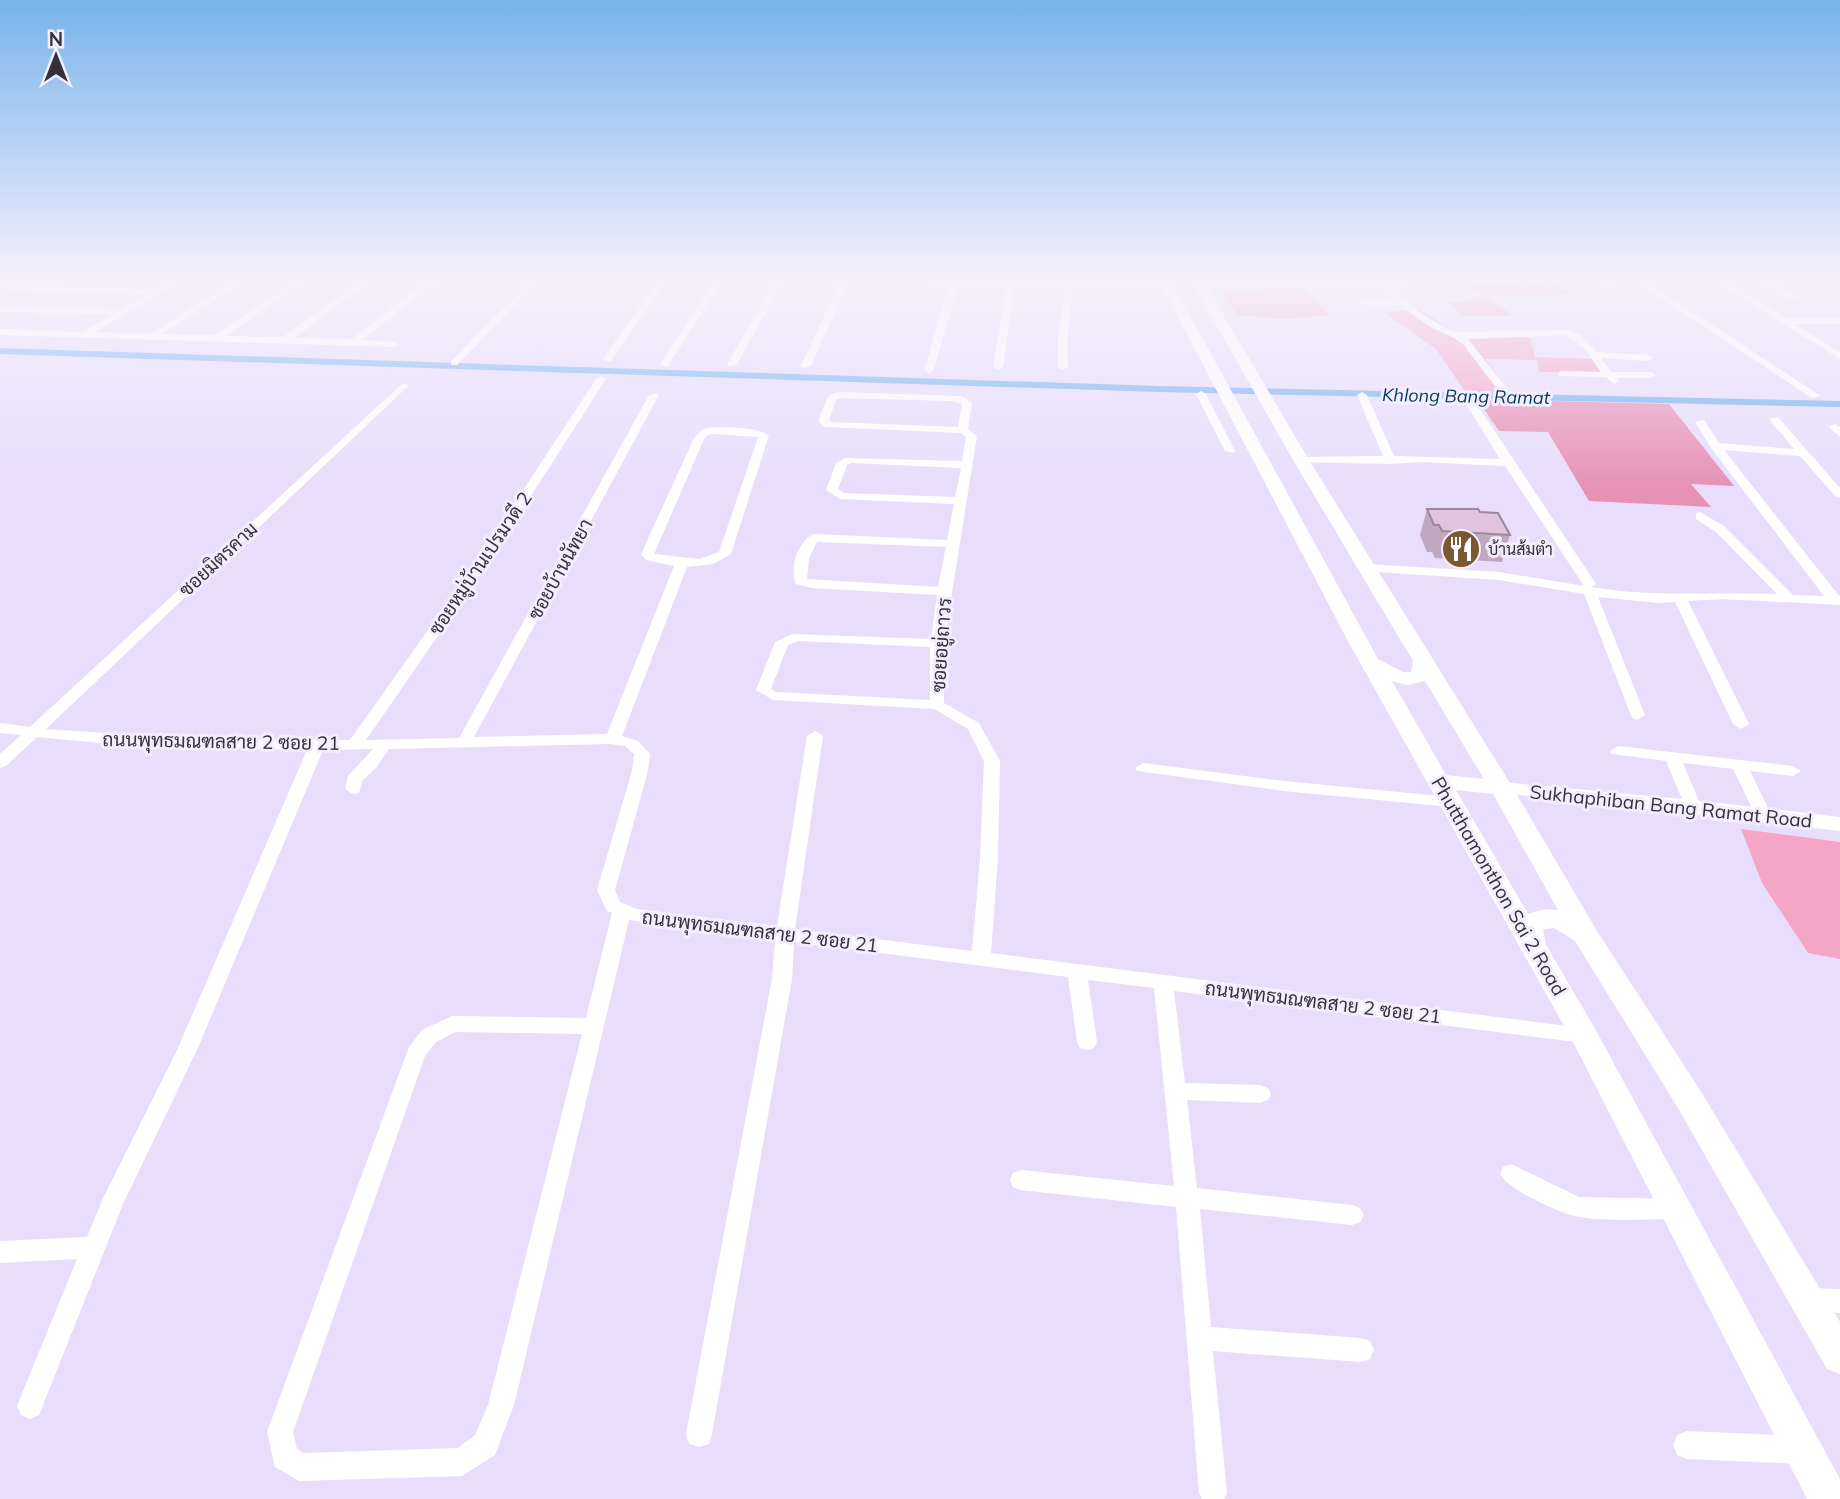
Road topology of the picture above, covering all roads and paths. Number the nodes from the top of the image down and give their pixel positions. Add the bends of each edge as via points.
1 (470, 347) edge
2 (616, 347) edge
3 (676, 347) edge
4 (742, 347) edge
5 (815, 347) edge
6 (936, 347) edge
7 (1001, 347) edge
8 (1062, 347) edge
9 (1201, 347) edge
10 (1229, 347) edge
11 (1470, 347) edge
12 (1586, 347) edge
13 (1741, 347) edge
14 (1828, 348) joint
15 (1840, 348) edge
16 (1594, 355) junction
17 (1840, 356) edge
18 (1649, 358) dead end
19 (608, 359) dead end
20 (454, 363) dead end
21 (732, 364) dead end
22 (665, 365) dead end
23 (806, 366) dead end
24 (998, 367) dead end
25 (1063, 367) dead end
26 (929, 370) dead end
27 (1562, 374) dead end
28 (1651, 375) dead end
29 (1611, 378) junction
30 (601, 379) dead end
31 (403, 386) dead end
32 (1506, 392) dead end
33 (1201, 394) dead end
34 (654, 395) dead end
35 (1362, 395) dead end
36 (1816, 396) dead end
37 (1470, 402) dead end
38 (1774, 419) dead end
39 (1700, 422) dead end
40 (963, 430) junction
41 (1257, 436) junction
42 (1715, 446) junction
43 (1801, 453) junction
44 (1391, 461) junction
45 (1508, 463) junction
46 (967, 465) junction
47 (1840, 495) edge
48 (960, 501) junction
49 (1700, 516) dead end
50 (953, 544) junction
51 (682, 562) junction
52 (1367, 568) junction
53 (1589, 588) junction
54 (944, 591) junction
55 (1680, 598) junction
56 (1789, 598) junction
57 (1837, 600) edge
58 (937, 643) junction
59 (1424, 660) junction
60 (1372, 662) junction
61 (937, 705) junction
62 (1637, 715) dead end
63 (1741, 724) dead end
64 (0, 729) edge
65 (33, 733) junction
66 (816, 736) dead end
67 (613, 740) junction
68 (464, 742) junction
69 (355, 744) junction
70 (385, 744) junction
71 (317, 745) junction
72 (1618, 751) dead end
73 (1673, 758) junction
74 (0, 763) edge
75 (1740, 766) junction
76 (1143, 768) dead end
77 (1793, 771) dead end
78 (1502, 788) junction
79 (354, 789) dead end
80 (1445, 791) junction
81 (1693, 806) junction
82 (1763, 814) junction
83 (1840, 824) edge
84 (622, 910) junction
85 (785, 935) junction
86 (1587, 938) junction
87 (1533, 944) junction
88 (981, 958) junction
89 (1077, 970) junction
90 (1163, 982) junction
91 (594, 1026) junction
92 (1584, 1035) junction
93 (1087, 1042) dead end
94 (1175, 1091) junction
95 (1260, 1094) dead end
96 (1511, 1174) dead end
97 (1021, 1180) dead end
98 (1187, 1198) junction
99 (1678, 1209) junction
100 (1352, 1215) dead end
101 (94, 1247) junction
102 (0, 1252) edge
103 (1806, 1300) junction
104 (1840, 1301) edge
105 (1199, 1338) junction
106 (1361, 1350) dead end
107 (1840, 1356) edge
108 (30, 1406) dead end
109 (699, 1434) dead end
110 (1687, 1445) dead end
111 (1803, 1451) junction
112 (1213, 1493) dead end
113 (1829, 1499) edge

1 - 20 street
2 - 19 street
3 - 22 street
4 - 21 street
5 - 23 street
6 - 26 street
7 - 24 street
8 - 25 street
9 - 41 main road, Phutthamonthon Sai 2 Road
10 - 41 main road, Phutthamonthon Sai 2 Road via 1268,403
11 - 32 street
12 - 16 street
13 - 36 street
14 - 15 street
14 - 17 street
16 - 18 street
16 - 29 street
27 - 29 street
28 - 29 street
30 - 69 street, ซอยหมู่บ้านเปรมวดี 2 via 478,569
31 - 65 street, ซอยมิตรคาม
33 - 41 street
34 - 68 street, ซอยบ้านนัทยา
35 - 44 street
37 - 45 street
38 - 43 street
39 - 42 street
40 - 40 street, ซอยอยู่ถาวร via 967,403 962,399 838,395 832,398 823,422
40 - 46 street, ซอยอยู่ถาวร via 972,436
41 - 44 street
41 - 52 main road, Phutthamonthon Sai 2 Road
41 - 60 main road, Phutthamonthon Sai 2 Road
42 - 43 street
42 - 57 street
43 - 47 street
44 - 45 street
45 - 53 street
46 - 48 street, ซอยอยู่ถาวร
46 - 48 street via 849,460 842,463 832,490 840,496
48 - 50 street, ซอยอยู่ถาวร
49 - 56 street via 1720,529
50 - 54 street, ซอยอยู่ถาวร
50 - 54 street via 814,538 799,574 801,581 812,584
51 - 51 street via 714,561 725,554 763,433 713,430 699,438 647,554
51 - 67 street
52 - 53 street via 1499,576
52 - 59 main road, Phutthamonthon Sai 2 Road
53 - 55 street
53 - 62 street
54 - 58 street, ซอยอยู่ถาวร
55 - 56 street
55 - 63 street
56 - 57 street
58 - 61 street, ซอยอยู่ถาวร
58 - 61 street via 788,639 781,645 763,690 773,696
59 - 60 main road via 1420,676 1409,680
59 - 78 main road, Phutthamonthon Sai 2 Road
60 - 80 main road, Phutthamonthon Sai 2 Road
61 - 88 street, ซอยอยู่ถาวร via 974,726 992,761
64 - 65 street, ถนนพุทธมณฑลสาย 2 ซอย 21
65 - 71 street, ถนนพุทธมณฑลสาย 2 ซอย 21 via 199,744
65 - 74 street, ซอยมิตรคาม
66 - 85 street
67 - 68 street, ถนนพุทธมณฑลสาย 2 ซอย 21
67 - 84 street, ถนนพุทธมณฑลสาย 2 ซอย 21 via 633,744 642,754 606,890 613,906
68 - 70 street, ถนนพุทธมณฑลสาย 2 ซอย 21
69 - 70 street, ถนนพุทธมณฑลสาย 2 ซอย 21
69 - 71 street, ถนนพุทธมณฑลสาย 2 ซอย 21
70 - 79 street via 354,780
71 - 101 street via 187,1050
72 - 73 street
73 - 75 street
73 - 81 street
75 - 77 street
75 - 82 street
76 - 80 street via 1284,786
78 - 80 main road
78 - 81 street, Sukhaphiban Bang Ramat Road
78 - 86 main road, Phutthamonthon Sai 2 Road
80 - 87 main road, Phutthamonthon Sai 2 Road
81 - 82 street, Sukhaphiban Bang Ramat Road
82 - 83 street, Sukhaphiban Bang Ramat Road
84 - 85 street, ถนนพุทธมณฑลสาย 2 ซอย 21 via 671,922
84 - 91 street
85 - 88 street, ถนนพุทธมณฑลสาย 2 ซอย 21
85 - 109 street via 782,979
86 - 87 main road via 1559,919 1538,919 1529,929
86 - 103 main road, Phutthamonthon Sai 2 Road via 1689,1099
87 - 92 main road, Phutthamonthon Sai 2 Road
88 - 89 street, ถนนพุทธมณฑลสาย 2 ซอย 21
89 - 90 street, ถนนพุทธมณฑลสาย 2 ซอย 21
89 - 93 street
90 - 92 street, ถนนพุทธมณฑลสาย 2 ซอย 21
90 - 94 street
91 - 91 street via 501,1405 485,1445 462,1462 299,1467 285,1457 281,1432 416,1053 429,1036 452,1024
92 - 99 main road, Phutthamonthon Sai 2 Road
94 - 95 street
94 - 98 street
96 - 99 street via 1578,1207
97 - 98 street
98 - 100 street
98 - 105 street
99 - 111 main road, Phutthamonthon Sai 2 Road
101 - 102 street
101 - 108 street
103 - 104 street
103 - 107 main road, Phutthamonthon Sai 2 Road
105 - 106 street
105 - 112 street
110 - 111 street
111 - 113 main road, Phutthamonthon Sai 2 Road

